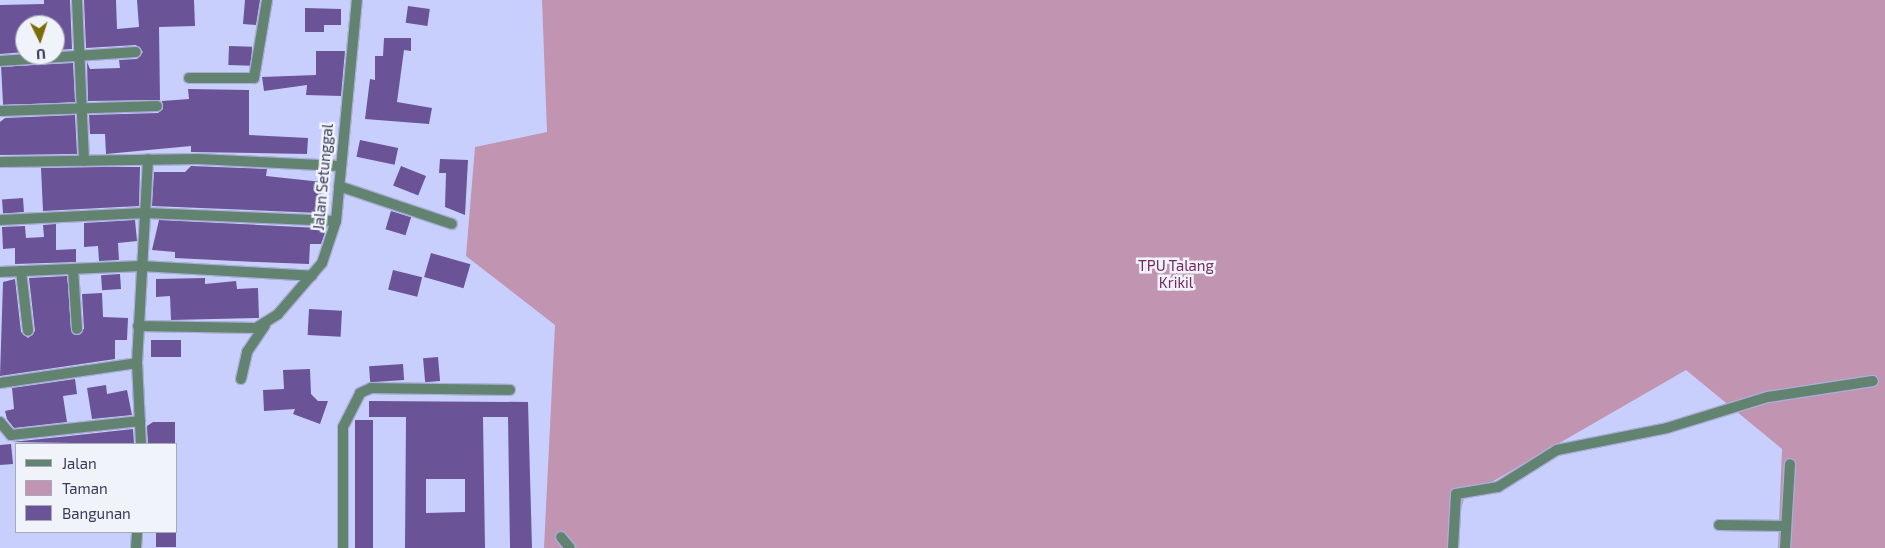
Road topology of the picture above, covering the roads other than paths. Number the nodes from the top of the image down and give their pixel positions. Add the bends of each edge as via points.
1 (77, 0) edge
2 (267, 0) edge
3 (357, 0) edge
4 (136, 52) dead end
5 (79, 57) junction
6 (0, 61) edge
7 (190, 78) dead end
8 (157, 106) dead end
9 (82, 110) junction
10 (0, 111) edge
11 (148, 159) junction
12 (84, 160) junction
13 (0, 162) edge
14 (340, 166) junction
15 (339, 186) junction
16 (145, 213) junction
17 (0, 220) edge
18 (336, 221) junction
19 (452, 224) dead end
20 (141, 266) junction
21 (73, 269) junction
22 (21, 271) junction
23 (0, 272) edge
24 (312, 276) junction
25 (266, 324) junction
26 (138, 326) junction
27 (76, 329) dead end
28 (28, 331) dead end
29 (137, 363) junction
30 (241, 379) dead end
31 (1873, 381) dead end
32 (0, 383) edge
33 (510, 390) dead end
34 (140, 421) junction
35 (0, 422) edge
36 (141, 443) edge
37 (1790, 464) dead end
38 (1719, 525) dead end
39 (1785, 526) junction
40 (137, 533) edge
41 (561, 536) dead end
42 (136, 548) edge
43 (343, 548) edge
44 (570, 548) edge
45 (1453, 548) edge
46 (1785, 548) edge

1 - 5 street
2 - 7 street via 254,78
3 - 14 street, Jalan Setunggal
4 - 5 street
5 - 6 street
5 - 9 street
8 - 9 street
9 - 10 street
9 - 12 street
11 - 12 street
11 - 14 street
11 - 16 street
12 - 13 street
14 - 15 street, Jalan Setunggal
15 - 18 street, Jalan Setunggal
15 - 19 street via 379,196
16 - 17 street
16 - 18 street
16 - 20 street
18 - 24 street, Jalan Setunggal via 331,246
20 - 21 street
20 - 24 street
20 - 26 street
21 - 22 street
21 - 27 street
22 - 23 street
22 - 28 street
24 - 25 street, Jalan Setunggal
25 - 26 street via 247,329
25 - 30 street, Jalan Setunggal via 247,352
26 - 29 street
29 - 32 street
29 - 34 street
31 - 45 street via 1768,397 1668,428 1557,450 1498,487 1456,494
33 - 43 street via 371,388 360,393 343,427
34 - 35 street via 11,435
34 - 36 street
37 - 39 street
38 - 39 street
39 - 46 street
40 - 42 street
41 - 44 street

